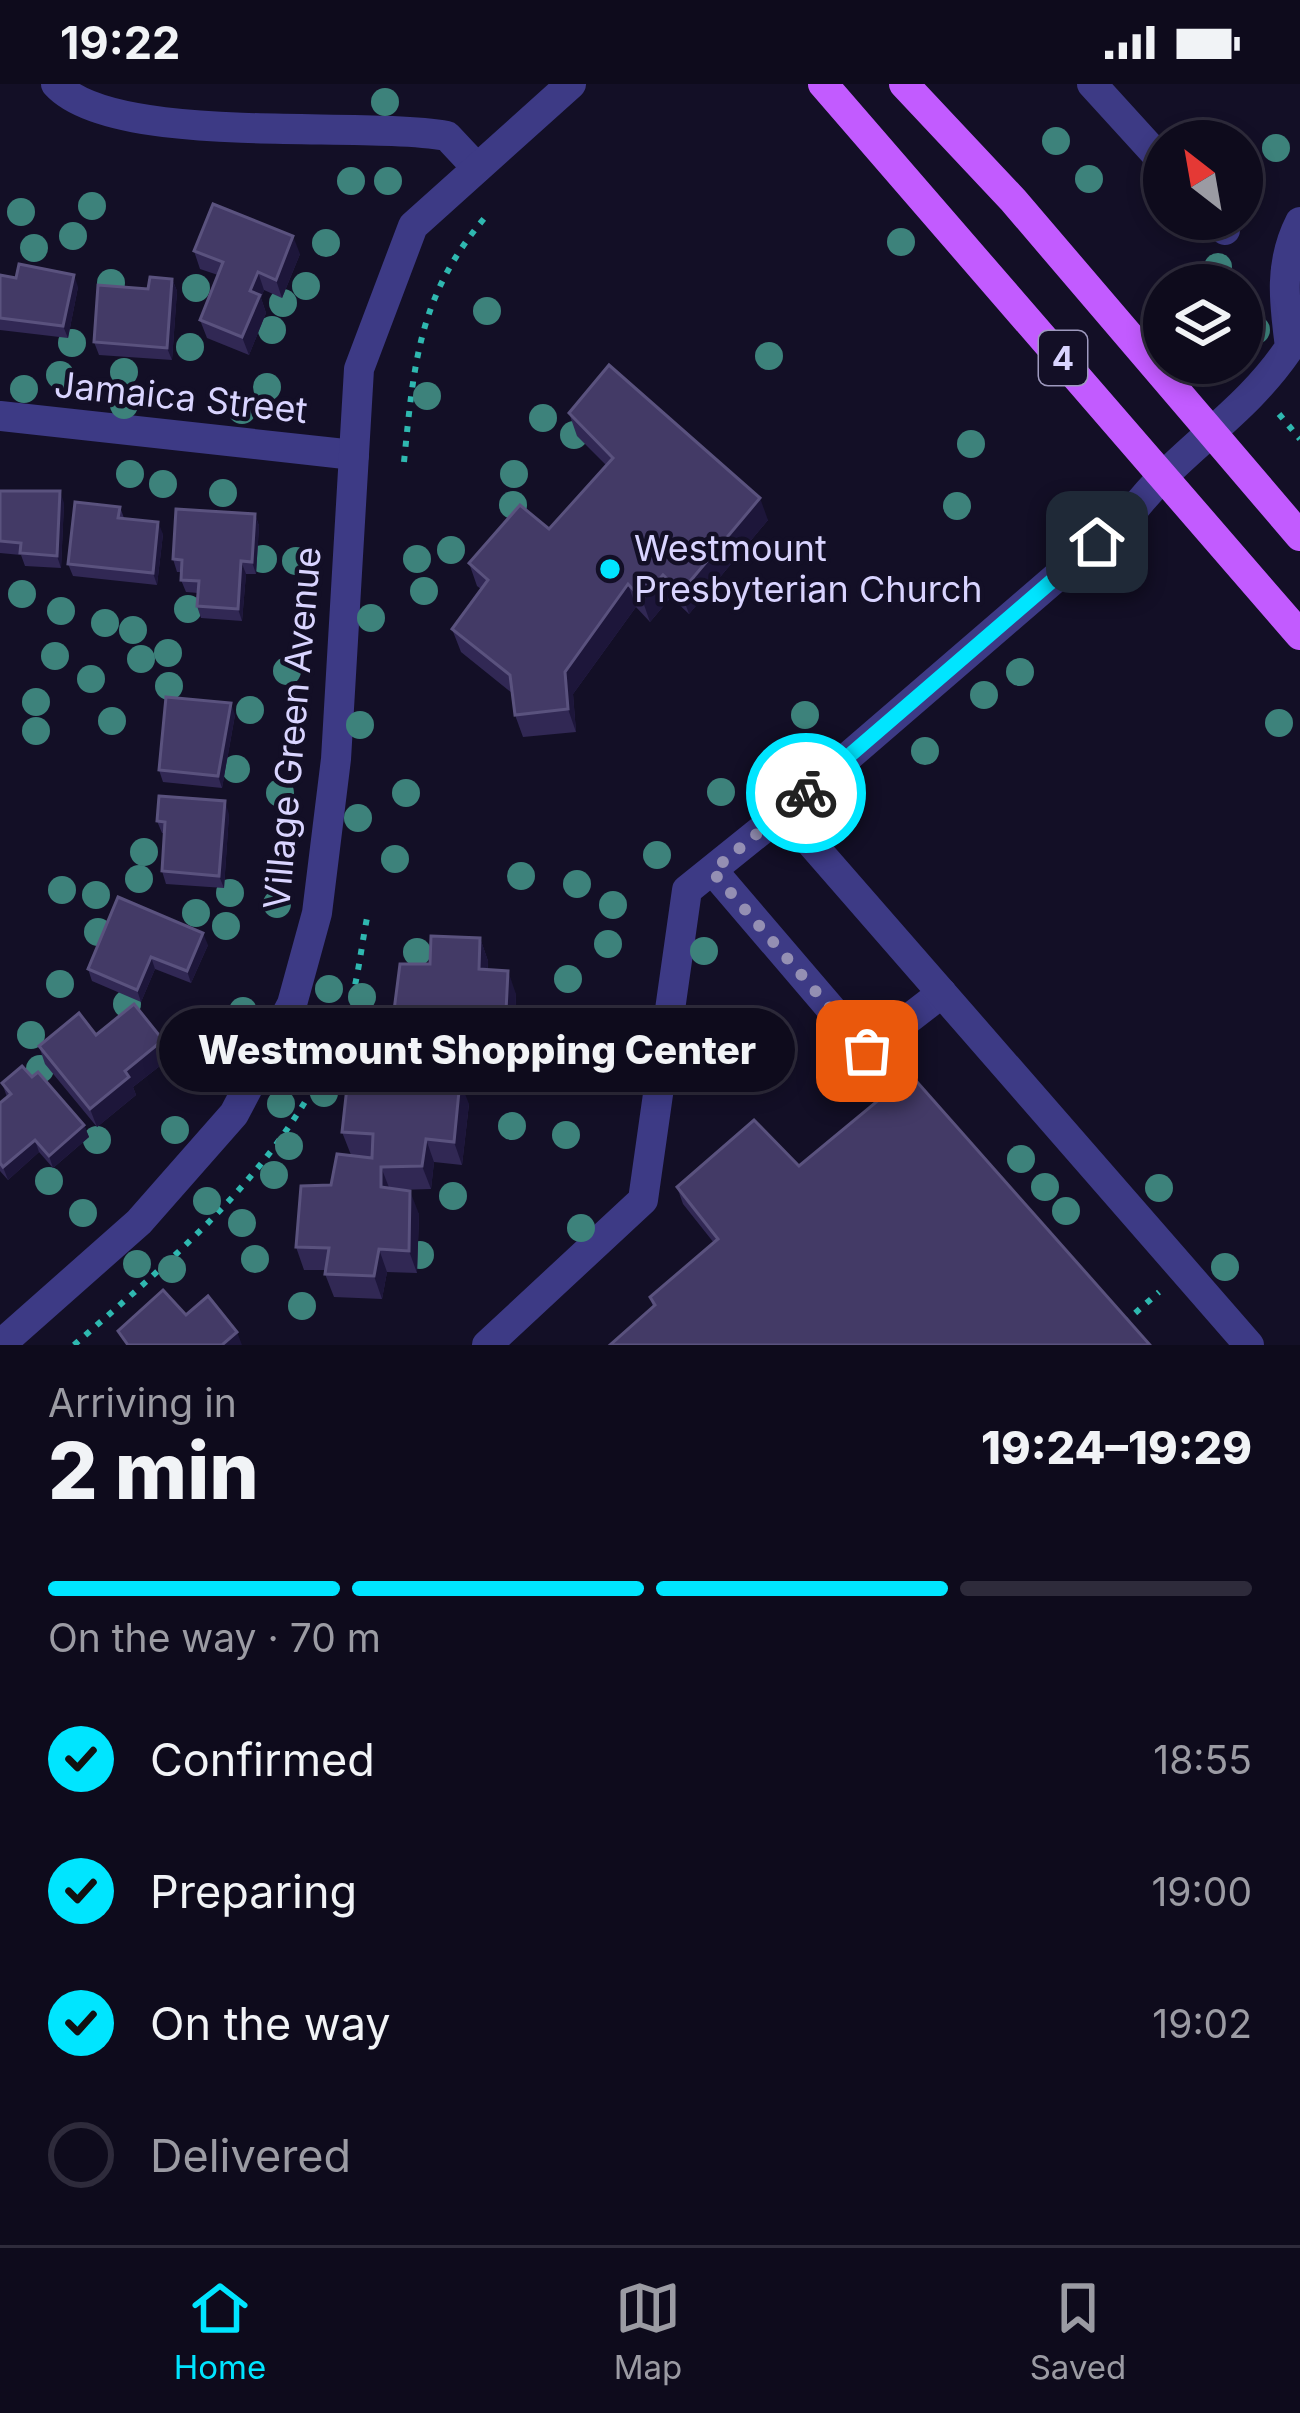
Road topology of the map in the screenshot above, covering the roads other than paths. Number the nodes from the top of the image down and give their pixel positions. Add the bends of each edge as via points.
1 (56, 84) edge
2 (571, 84) edge
3 (823, 84) edge
4 (904, 84) edge
5 (1097, 86) edge
6 (1143, 139) edge
7 (477, 168) junction
8 (1300, 222) edge
9 (1295, 353) edge
10 (0, 416) edge
11 (1210, 435) junction
12 (354, 455) junction
13 (1162, 472) junction
14 (1300, 536) edge
15 (1300, 635) edge
16 (784, 812) junction
17 (712, 871) junction
18 (942, 993) junction
19 (495, 1342) edge
20 (0, 1345) edge
21 (1249, 1345) edge

1 - 7 street via 70,99 152,122 447,136
2 - 7 street, Village Green Avenue
3 - 13 main road, 4
4 - 11 main road, 4
5 - 6 street
7 - 12 street, Village Green Avenue via 413,226 359,369
8 - 9 street via 1286,250 1283,301
9 - 11 street
10 - 12 street, Jamaica Street
11 - 13 street
11 - 14 main road, 4
12 - 20 street, Village Green Avenue via 336,759 317,913 292,1004 234,1114 140,1222
13 - 15 main road, 4
13 - 16 street via 1132,512
16 - 17 street
16 - 18 street
17 - 18 street via 867,1051
17 - 19 street via 687,890 644,1200
18 - 21 street

